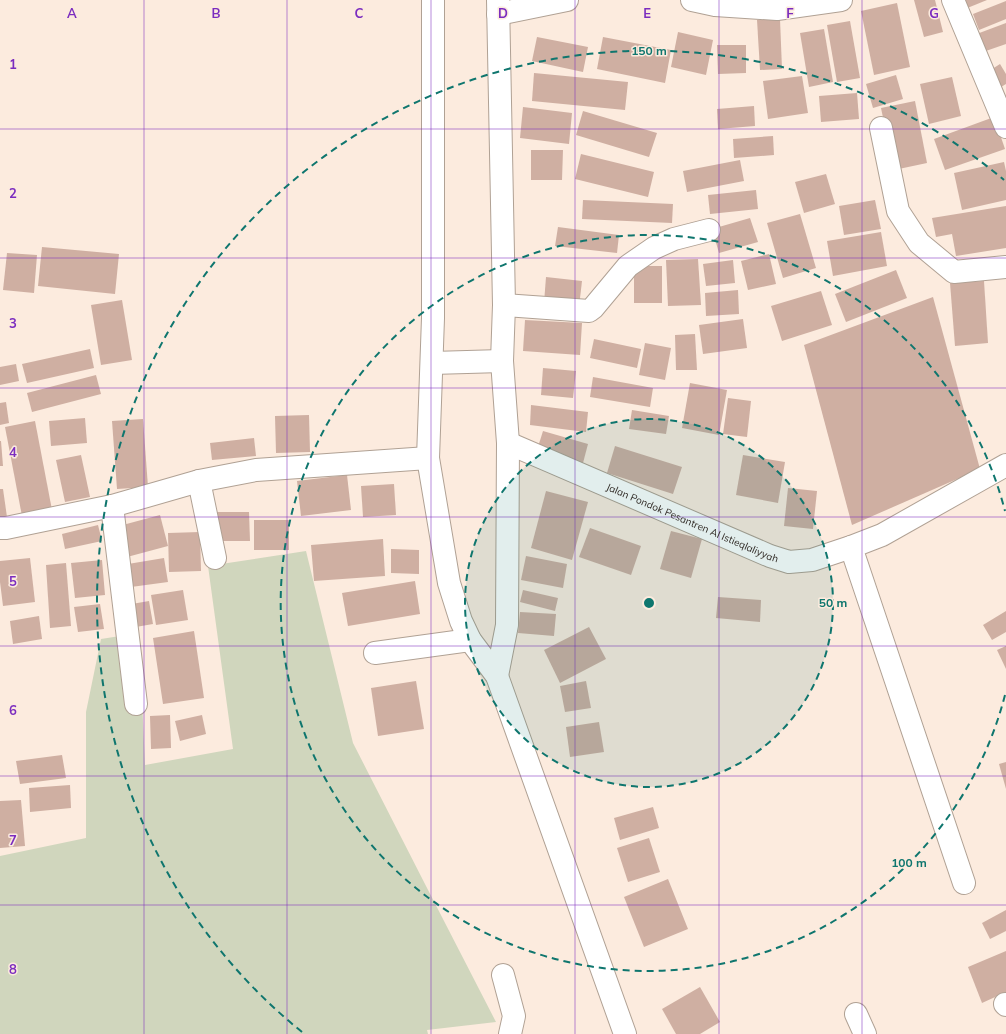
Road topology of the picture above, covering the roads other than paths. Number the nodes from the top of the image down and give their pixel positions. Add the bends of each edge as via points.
1 (433, 0) edge
2 (568, 0) edge
3 (692, 0) edge
4 (841, 0) edge
5 (953, 0) edge
6 (776, 4) edge
7 (498, 7) edge
8 (1006, 127) edge
9 (881, 128) dead end
10 (709, 230) dead end
11 (1006, 267) edge
12 (504, 305) junction
13 (502, 361) junction
14 (432, 362) junction
15 (508, 443) junction
16 (428, 458) junction
17 (1006, 465) edge
18 (200, 481) junction
19 (112, 506) junction
20 (0, 528) edge
21 (851, 547) junction
22 (215, 558) dead end
23 (470, 640) junction
24 (375, 652) dead end
25 (496, 676) junction
26 (136, 704) dead end
27 (964, 883) dead end
28 (503, 975) dead end
29 (856, 1014) dead end
30 (510, 1034) edge
31 (626, 1034) edge
32 (865, 1034) edge

1 - 14 street
2 - 7 street
3 - 6 street via 715,5
4 - 6 street
5 - 8 street
7 - 12 street
9 - 11 street via 898,211 919,243 954,272
10 - 12 street via 674,239 654,248 628,266 589,311
12 - 13 street
13 - 14 street
13 - 15 street
14 - 16 street
15 - 21 street, Jalan Pondok Pesantren Al Istieqlaliyyah via 789,562 812,560
15 - 25 street via 506,625
16 - 18 street via 256,470
16 - 23 street via 449,583 461,622
17 - 21 street, Jalan Pondok Pesantren Al Istieqlaliyyah via 882,535
18 - 19 street
18 - 22 street
19 - 20 street
19 - 26 street
21 - 27 street
23 - 24 street
23 - 25 street
25 - 31 street
28 - 30 street via 514,1016
29 - 32 street

